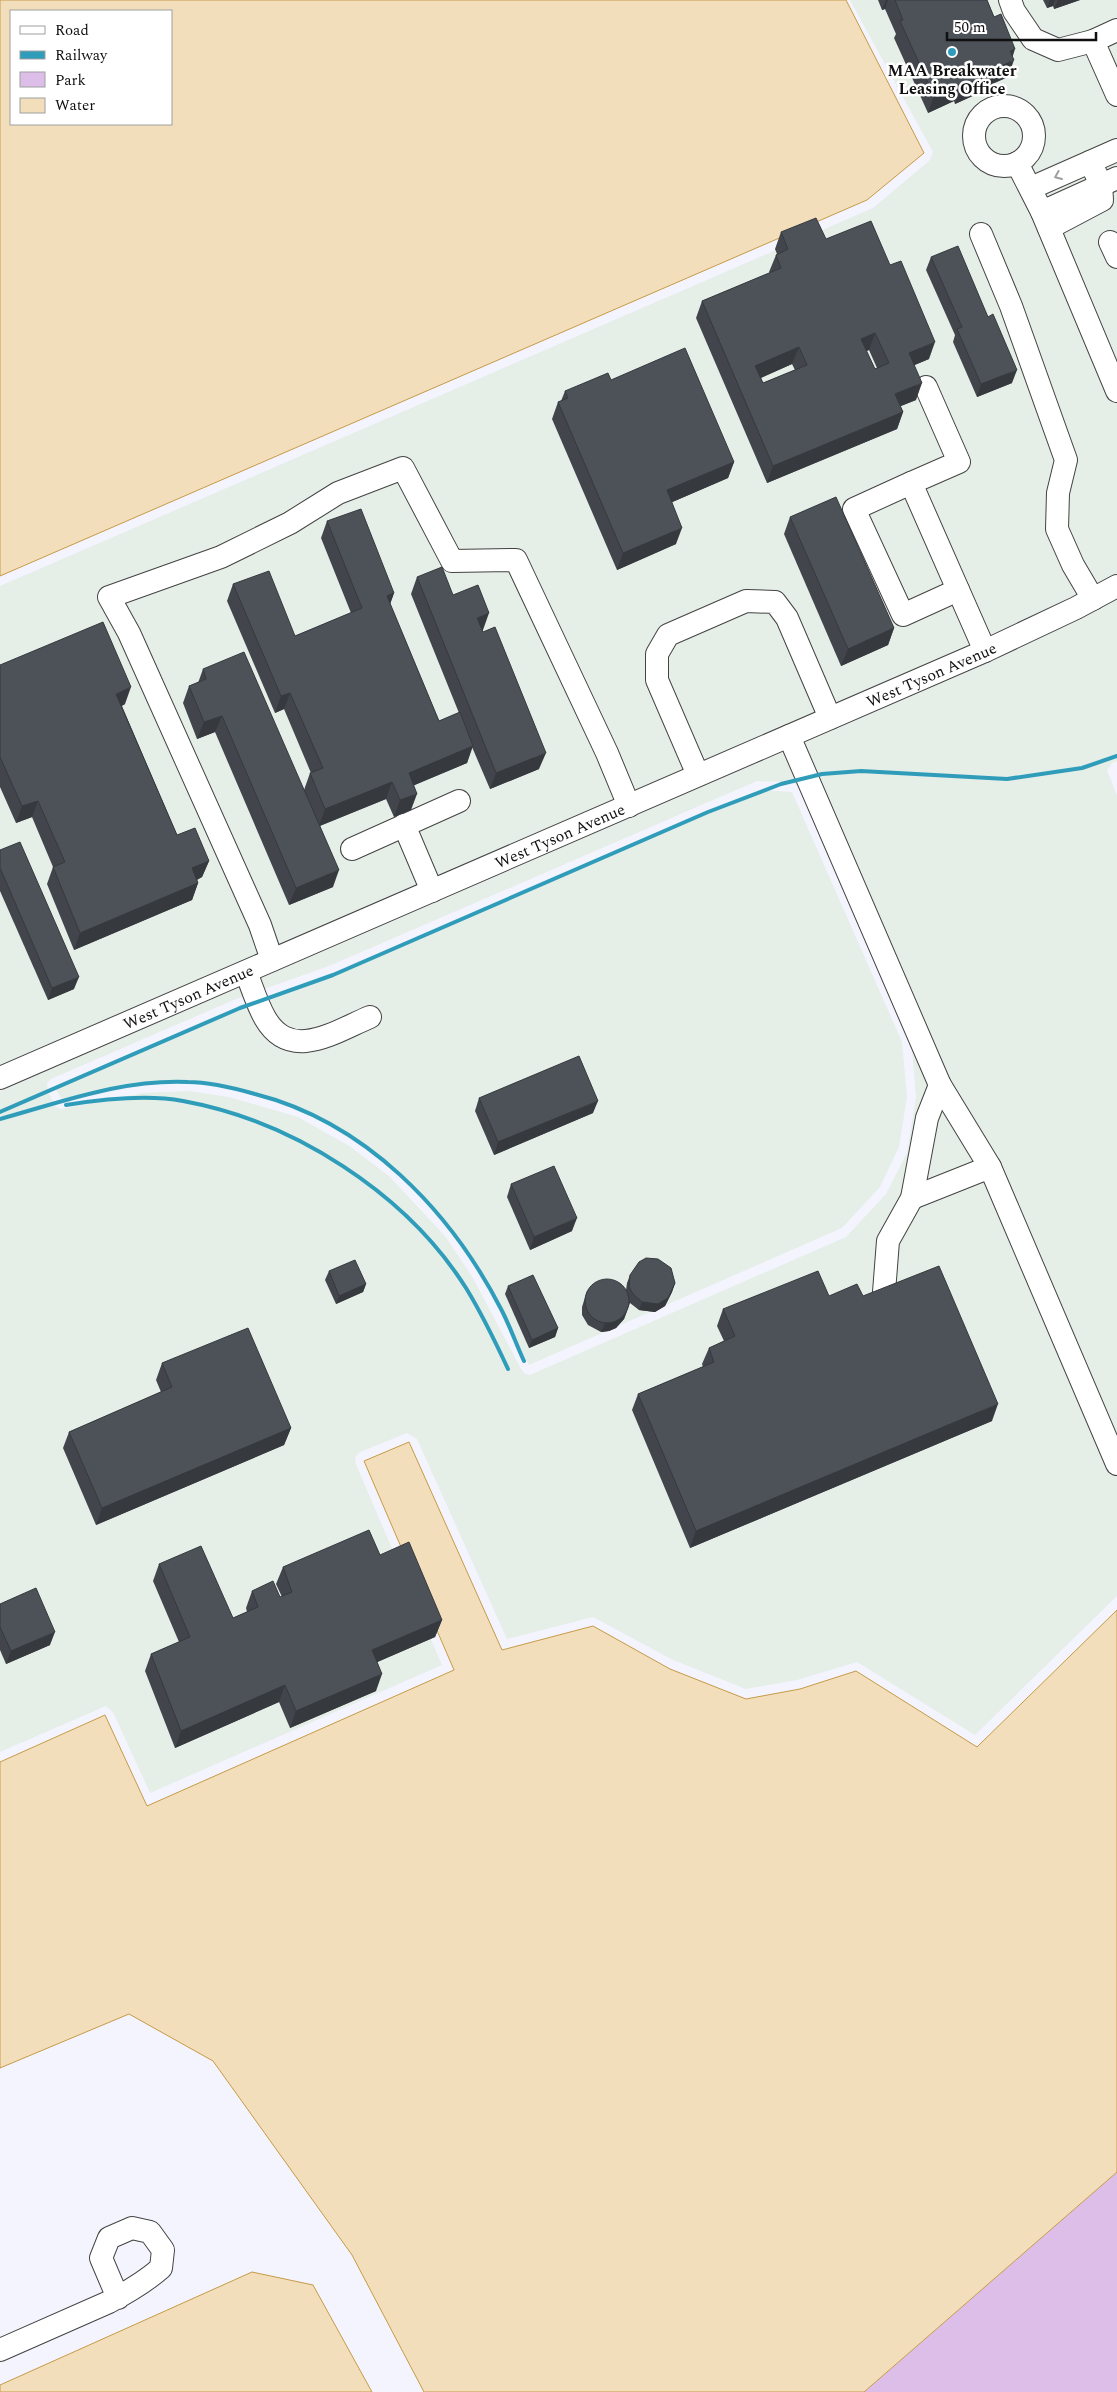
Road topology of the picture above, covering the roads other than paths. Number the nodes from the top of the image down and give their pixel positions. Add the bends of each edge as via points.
1 (1010, 0) edge
2 (1117, 30) edge
3 (1093, 40) junction
4 (1117, 94) edge
5 (1117, 150) edge
6 (1090, 162) junction
7 (1017, 163) dead end
8 (1109, 181) edge
9 (1030, 188) junction
10 (1045, 220) junction
11 (981, 234) dead end
12 (926, 387) dead end
13 (1117, 391) edge
14 (911, 483) junction
15 (1117, 586) edge
16 (958, 590) junction
17 (1093, 599) junction
18 (985, 651) junction
19 (830, 718) junction
20 (789, 736) junction
21 (698, 775) junction
22 (459, 801) dead end
23 (629, 806) junction
24 (404, 825) junction
25 (352, 849) dead end
26 (432, 891) junction
27 (272, 960) junction
28 (246, 972) junction
29 (370, 1017) dead end
30 (0, 1078) edge
31 (940, 1085) junction
32 (990, 1167) junction
33 (912, 1198) junction
34 (884, 1292) edge
35 (1117, 1464) edge
36 (118, 2298) dead end
37 (0, 2350) edge

1 - 3 street via 1033,39 1058,50
2 - 3 street
3 - 4 street
5 - 6 street
6 - 8 street
6 -> 9 street
7 - 9 street
8 - 10 street via 1102,200
9 - 10 street
10 - 13 street
11 - 17 street via 1012,306 1066,460 1058,493 1057,529
12 - 14 street via 959,462
14 - 16 street
14 - 16 street via 854,509 903,615
15 - 17 street, West Tyson Avenue
16 - 18 street
17 - 18 street, West Tyson Avenue
18 - 19 street, West Tyson Avenue
19 - 20 street, West Tyson Avenue
19 - 21 street via 787,618 775,602 746,601 668,635 656,654 657,680
20 - 21 street, West Tyson Avenue
20 - 31 street
21 - 23 street, West Tyson Avenue
22 - 24 street
23 - 26 street, West Tyson Avenue
23 - 27 street via 516,560 452,561 403,468 338,493 290,523 221,557 109,597 138,651 260,925
24 - 25 street
24 - 26 street
26 - 27 street, West Tyson Avenue
27 - 28 street, West Tyson Avenue
28 - 29 street via 265,1018 276,1032 290,1041 310,1042
28 - 30 street, West Tyson Avenue
31 - 32 street
31 - 33 street via 927,1118
32 - 33 street
32 - 35 street
33 - 34 street via 888,1241
36 - 37 street

